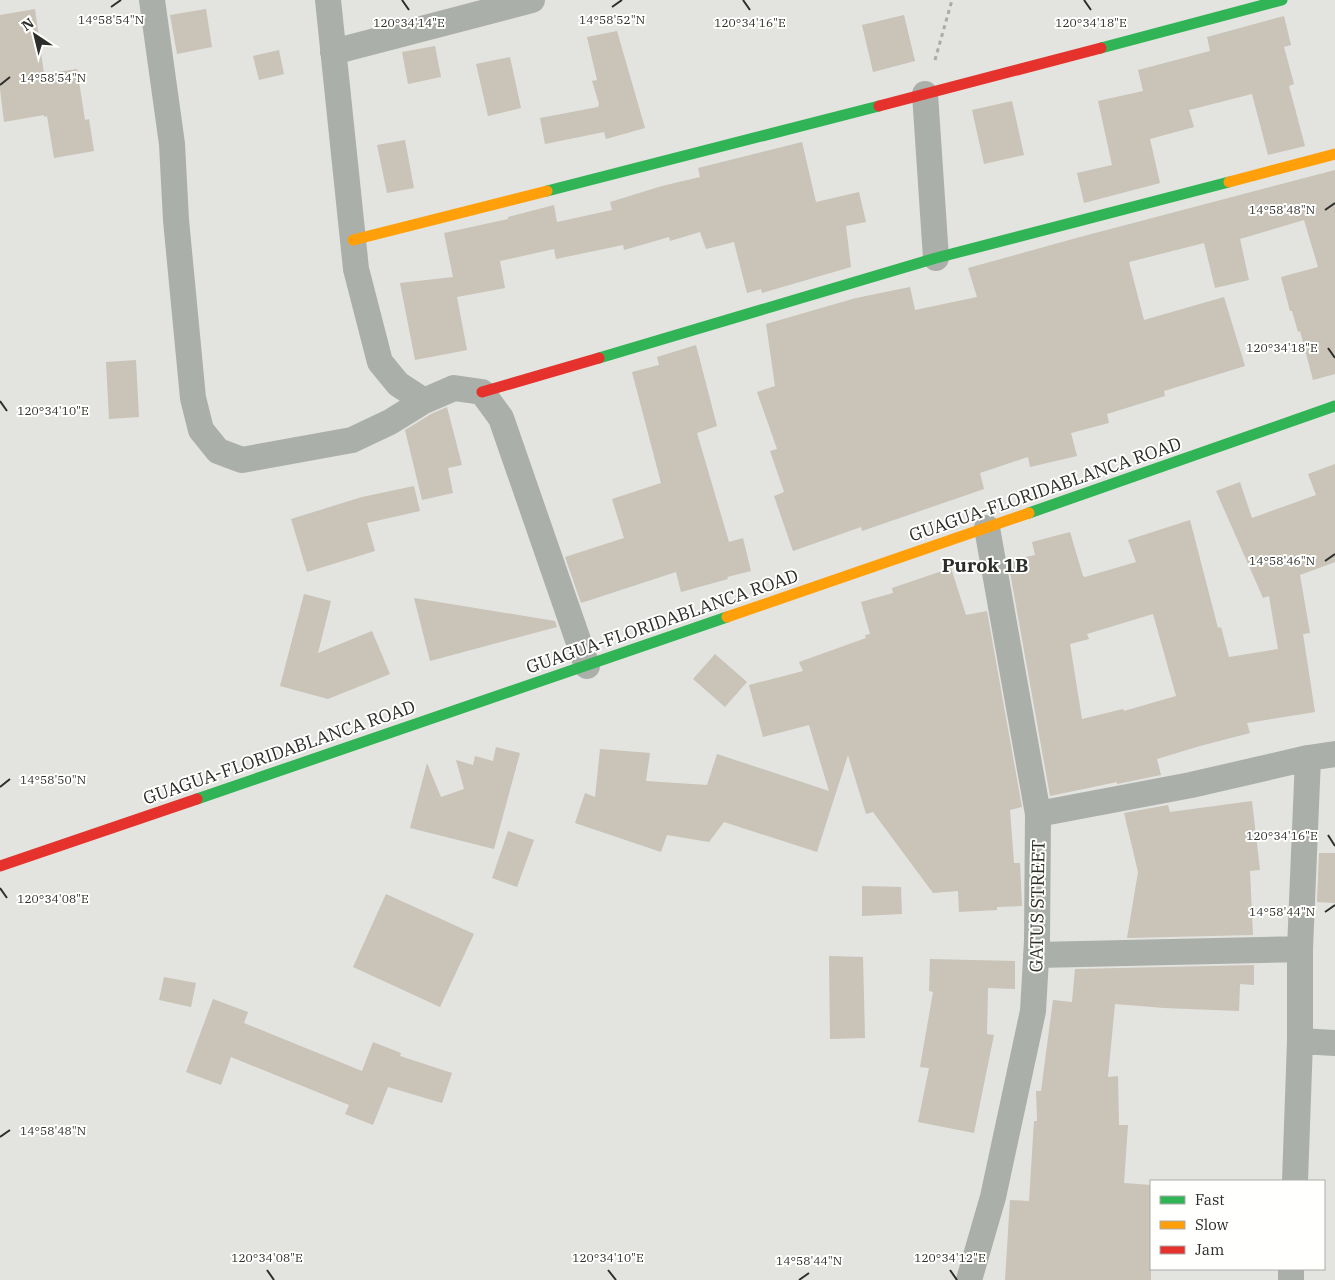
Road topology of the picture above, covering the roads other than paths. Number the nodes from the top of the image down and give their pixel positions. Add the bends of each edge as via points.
1 (152, 0) edge
2 (328, 0) edge
3 (532, 0) edge
4 (1282, 0) edge
5 (333, 52) junction
6 (925, 94) junction
7 (1335, 154) edge
8 (353, 240) junction
9 (936, 258) junction
10 (482, 392) junction
11 (424, 401) junction
12 (1335, 406) edge
13 (987, 528) junction
14 (586, 666) junction
15 (1335, 754) edge
16 (1308, 758) junction
17 (1038, 814) junction
18 (0, 866) edge
19 (1300, 949) junction
20 (1036, 955) junction
21 (1300, 1042) junction
22 (1335, 1043) edge
23 (1295, 1180) edge
24 (969, 1280) edge

1 - 11 street via 172,144 176,229 193,398 201,430 218,451 242,460 352,440
2 - 5 street
3 - 5 street
4 - 6 street
5 - 8 street
6 - 8 street
6 - 9 street
7 - 9 street
8 - 11 street via 356,269 380,362 398,384
9 - 10 street
10 - 11 street via 454,388
10 - 14 street via 501,418
12 - 13 street, GUAGUA-FLORIDABLANCA ROAD
13 - 14 street, GUAGUA-FLORIDABLANCA ROAD
13 - 17 street, GATUS STREET
14 - 18 street, GUAGUA-FLORIDABLANCA ROAD
15 - 16 street
16 - 17 street via 1191,785
16 - 19 street
17 - 20 street, GATUS STREET
19 - 20 street
19 - 21 street
20 - 24 street, GATUS STREET via 1033,1011 993,1196
21 - 22 street
21 - 23 street

